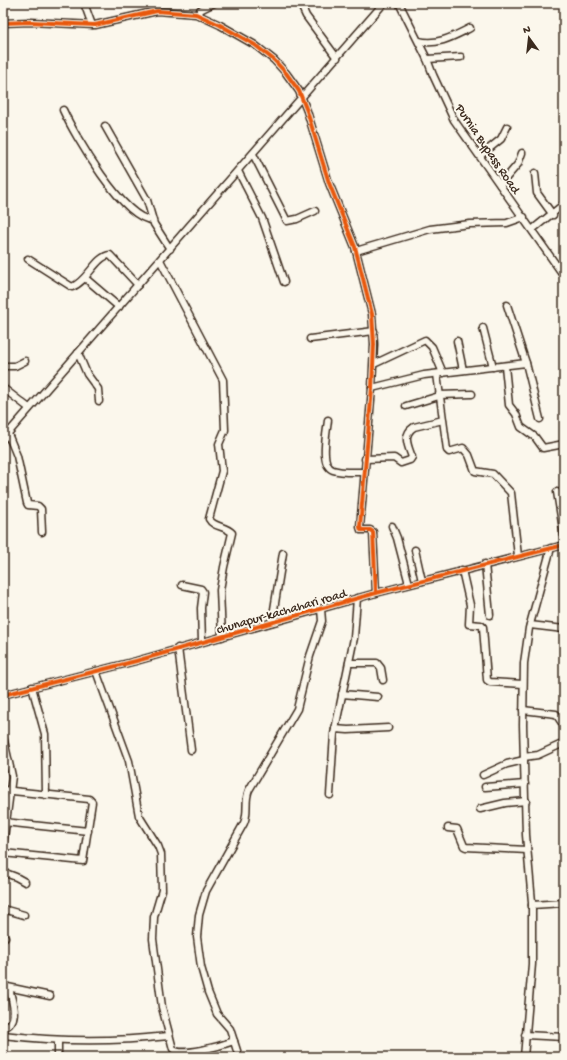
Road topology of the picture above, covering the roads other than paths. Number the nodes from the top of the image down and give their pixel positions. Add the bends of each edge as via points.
1 (214, 3) edge
2 (300, 3) edge
3 (384, 3) edge
4 (399, 3) edge
5 (86, 4) edge
6 (199, 15) junction
7 (3, 23) edge
8 (92, 25) junction
9 (470, 28) dead end
10 (419, 41) junction
11 (461, 57) dead end
12 (337, 58) junction
13 (427, 59) junction
14 (302, 98) junction
15 (63, 110) dead end
16 (105, 126) dead end
17 (508, 127) dead end
18 (522, 153) dead end
19 (253, 154) junction
20 (480, 156) junction
21 (238, 171) junction
22 (534, 173) dead end
23 (500, 185) junction
24 (564, 204) edge
25 (315, 211) dead end
26 (553, 215) junction
27 (524, 217) junction
28 (152, 220) junction
29 (533, 229) junction
30 (170, 249) junction
31 (356, 251) junction
32 (28, 260) dead end
33 (160, 260) junction
34 (564, 276) edge
35 (85, 278) junction
36 (284, 282) dead end
37 (138, 284) junction
38 (507, 305) dead end
39 (119, 307) junction
40 (483, 328) dead end
41 (374, 331) junction
42 (310, 339) dead end
43 (457, 341) dead end
44 (78, 353) junction
45 (25, 361) dead end
46 (526, 363) junction
47 (374, 364) junction
48 (3, 366) edge
49 (505, 366) junction
50 (493, 367) junction
51 (464, 370) junction
52 (440, 373) junction
53 (3, 388) edge
54 (372, 388) junction
55 (472, 394) dead end
56 (439, 395) junction
57 (99, 401) dead end
58 (406, 406) dead end
59 (29, 408) junction
60 (540, 419) dead end
61 (328, 420) dead end
62 (443, 420) junction
63 (8, 434) junction
64 (3, 439) edge
65 (564, 444) edge
66 (365, 460) junction
67 (364, 472) junction
68 (557, 492) dead end
69 (392, 526) dead end
70 (42, 532) dead end
71 (564, 536) edge
72 (564, 545) edge
73 (551, 548) junction
74 (415, 550) dead end
75 (283, 553) dead end
76 (518, 556) junction
77 (485, 564) junction
78 (462, 570) junction
79 (422, 581) junction
80 (408, 584) junction
81 (182, 585) dead end
82 (376, 593) junction
83 (357, 598) junction
84 (320, 609) junction
85 (490, 615) dead end
86 (272, 622) junction
87 (530, 625) junction
88 (564, 629) edge
89 (222, 637) junction
90 (202, 642) junction
91 (178, 648) junction
92 (349, 663) junction
93 (96, 671) junction
94 (383, 680) dead end
95 (523, 684) junction
96 (32, 687) junction
97 (342, 694) junction
98 (3, 695) edge
99 (378, 697) dead end
100 (523, 710) junction
101 (564, 726) edge
102 (335, 728) junction
103 (388, 728) dead end
104 (3, 736) edge
105 (564, 743) edge
106 (191, 750) dead end
107 (524, 759) junction
108 (483, 774) dead end
109 (525, 784) junction
110 (485, 787) dead end
111 (3, 790) edge
112 (11, 791) junction
113 (330, 794) dead end
114 (46, 795) junction
115 (526, 801) junction
116 (480, 808) dead end
117 (5, 822) edge
118 (448, 828) dead end
119 (88, 830) junction
120 (3, 846) edge
121 (527, 850) junction
122 (3, 853) edge
123 (3, 872) edge
124 (25, 882) dead end
125 (564, 903) edge
126 (532, 905) junction
127 (3, 909) edge
128 (24, 915) dead end
129 (6, 987) edge
130 (50, 996) dead end
131 (3, 1028) edge
132 (525, 1035) junction
133 (3, 1036) edge
134 (169, 1036) junction
135 (564, 1037) edge
136 (58, 1041) junction
137 (234, 1041) junction
138 (58, 1057) edge
139 (239, 1057) edge
140 (524, 1057) edge

1 - 6 street via 200,10
2 - 12 street via 306,16
3 - 12 street
4 - 10 street, Purnia Bypass Road
5 - 8 street
6 - 8 street via 157,11
6 - 14 street via 268,54 286,73
7 - 8 street
9 - 10 street via 436,42
10 - 13 street, Purnia Bypass Road
11 - 13 street
12 - 14 street
13 - 20 street, Purnia Bypass Road via 454,120
14 - 19 street
14 - 31 street via 331,190
15 - 28 street via 85,150 120,197 138,216
16 - 28 street via 147,200
17 - 20 street via 501,139
18 - 23 street via 518,164
19 - 21 street
19 - 25 street via 287,221
20 - 23 street, Purnia Bypass Road
21 - 30 street
21 - 36 street via 262,218
22 - 26 street via 537,193
23 - 27 street, Purnia Bypass Road
24 - 26 street
26 - 29 street
27 - 29 street, Purnia Bypass Road
27 - 31 street via 507,223 470,224 430,230
28 - 30 street
29 - 34 street, Purnia Bypass Road
30 - 33 street
31 - 41 street
32 - 35 street via 72,287
33 - 37 street
33 - 89 street via 223,380 225,430 219,443 222,475 209,519 232,533 220,590
35 - 37 street via 108,255
35 - 39 street
37 - 39 street
38 - 46 street
39 - 44 street
40 - 50 street
41 - 42 street
41 - 47 street
43 - 51 street
44 - 57 street via 87,374 98,389
44 - 59 street
45 - 48 street via 15,366
46 - 49 street
46 - 60 street
47 - 52 street via 425,340 432,347
47 - 54 street
49 - 50 street
49 - 65 street via 508,403 521,427 535,437 543,448
50 - 51 street
51 - 52 street
52 - 54 street via 420,375
52 - 56 street
53 - 59 street
54 - 66 street
55 - 56 street
56 - 58 street
56 - 62 street
59 - 63 street
61 - 67 street via 325,463 334,470
62 - 66 street via 411,429 406,440 412,456 410,460 401,463 394,458
62 - 76 street via 448,451 463,448 469,455 475,471 493,474 511,493
63 - 64 street
63 - 70 street via 17,456 26,503 41,509
66 - 67 street
67 - 82 street via 360,527 361,530 373,532
68 - 71 street
69 - 80 street
72 - 73 street, chunapur-kachahari road
73 - 76 street, chunapur-kachahari road
73 - 87 street
74 - 79 street
75 - 86 street
76 - 77 street, chunapur-kachahari road
77 - 78 street, chunapur-kachahari road
77 - 85 street
78 - 79 street, chunapur-kachahari road
78 - 95 street via 470,605 469,624 483,627 487,680
79 - 80 street, chunapur-kachahari road
80 - 82 street, chunapur-kachahari road
81 - 90 street via 201,589 203,592
82 - 83 street, chunapur-kachahari road
83 - 84 street, chunapur-kachahari road
83 - 92 street via 355,632
84 - 86 street, chunapur-kachahari road
84 - 137 street via 322,621 297,709 250,790 246,799 246,819 209,883 199,915 198,947 203,978 213,1005 230,1029
86 - 89 street, chunapur-kachahari road
87 - 88 street
87 - 95 street
89 - 90 street, chunapur-kachahari road
90 - 91 street, chunapur-kachahari road
91 - 93 street, chunapur-kachahari road
91 - 106 street
92 - 94 street via 377,663 381,668
92 - 97 street
93 - 96 street, chunapur-kachahari road
93 - 134 street via 129,760 139,816 161,854 162,895 155,912 153,933 162,1007
95 - 100 street
96 - 98 street, chunapur-kachahari road
96 - 114 street via 45,734
97 - 99 street
97 - 102 street
100 - 101 street via 556,714
100 - 107 street
102 - 103 street
102 - 113 street
104 - 112 street via 12,773
105 - 107 street
107 - 108 street
107 - 109 street
109 - 110 street
109 - 115 street
111 - 112 street
112 - 114 street
112 - 117 street
114 - 119 street via 90,800 92,804
115 - 116 street
115 - 121 street
117 - 119 street
117 - 120 street
118 - 121 street via 457,830 465,847
119 - 122 street via 85,857 82,862
121 - 126 street
123 - 124 street
125 - 126 street
126 - 132 street via 531,978
127 - 128 street
129 - 130 street
129 - 131 street via 13,1005 13,1019
132 - 135 street
132 - 140 street
133 - 136 street
134 - 136 street via 124,1041
134 - 137 street via 173,1049 180,1053
136 - 138 street
137 - 139 street

